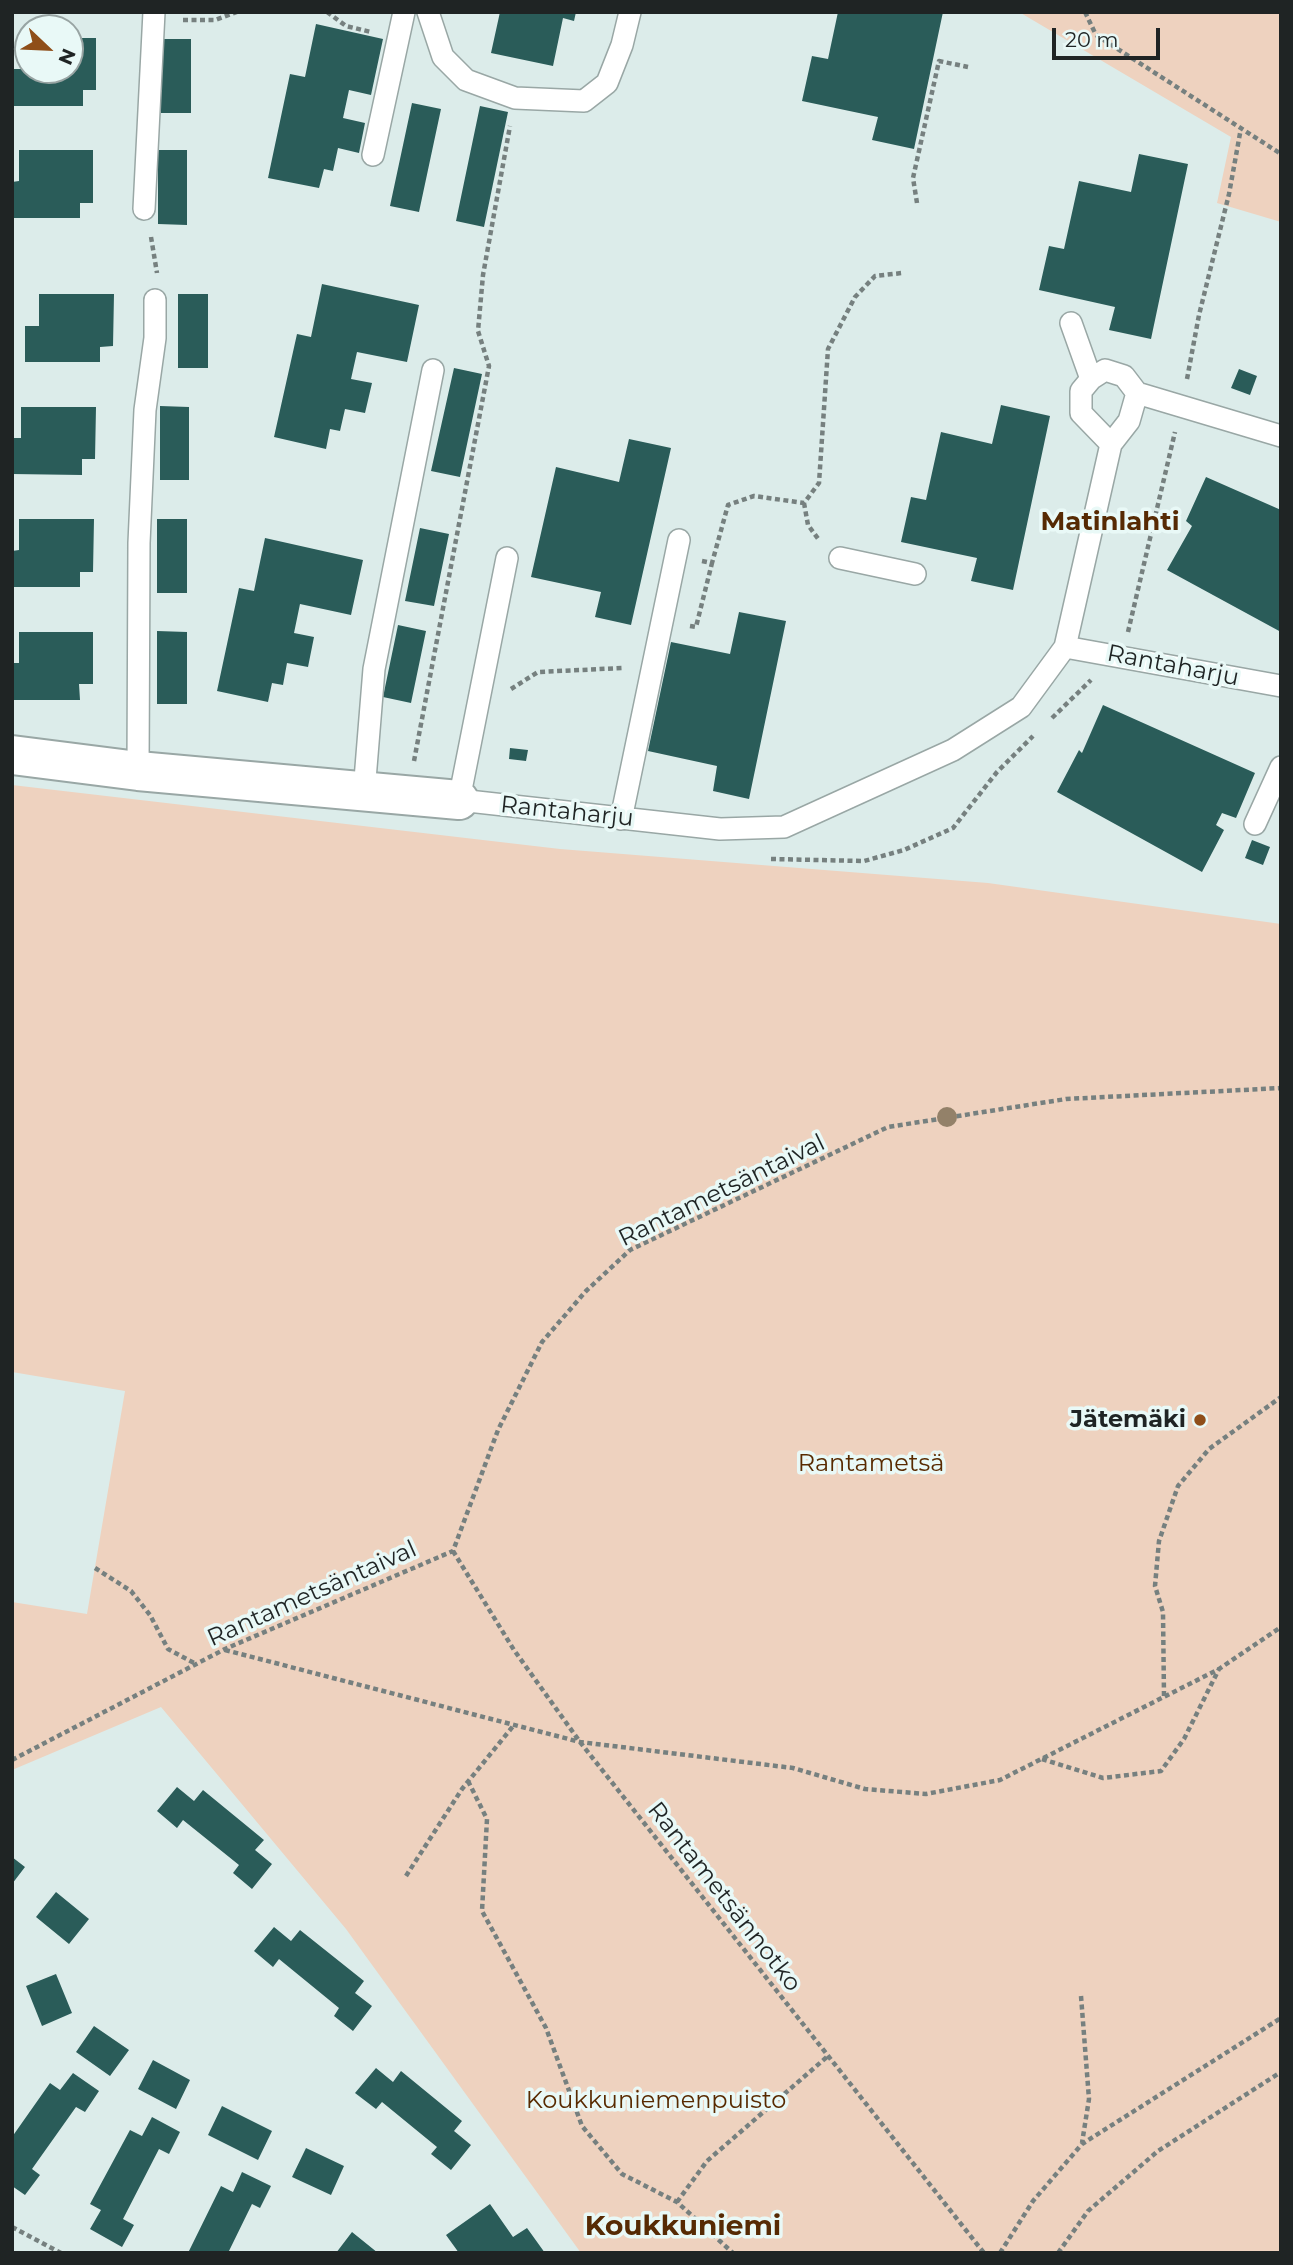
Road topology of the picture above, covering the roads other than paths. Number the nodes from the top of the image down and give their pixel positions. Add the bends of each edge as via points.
1 (404, 12) edge
2 (428, 12) edge
3 (630, 12) edge
4 (154, 16) edge
5 (373, 155) dead end
6 (144, 209) road end
7 (155, 300) road end
8 (1071, 323) dead end
9 (433, 370) dead end
10 (1091, 379) junction
11 (1137, 393) junction
12 (1281, 436) edge
13 (1111, 444) junction
14 (677, 547) road end
15 (508, 558) dead end
16 (840, 558) road end
17 (915, 574) dead end
18 (1065, 647) junction
19 (1281, 686) edge
20 (12, 755) edge
21 (1281, 767) edge
22 (138, 771) junction
23 (364, 792) junction
24 (459, 800) junction
25 (621, 819) junction
26 (1255, 824) dead end

1 - 5 lane
2 - 3 lane via 443,57 466,80 515,98 584,101 607,83
4 - 6 lane
7 - 22 lane via 139,543
8 - 10 lane
9 - 23 lane via 374,669
10 - 11 lane via 1105,370 1124,376
10 - 13 lane via 1081,391 1081,413
11 - 12 lane
11 - 13 lane, Rantaharju via 1129,421
13 - 18 lane, Rantaharju
14 - 25 lane
15 - 24 lane
16 - 17 lane
18 - 19 lane, Rantaharju
18 - 25 lane, Rantaharju via 1021,707 953,750 784,827 720,829
20 - 22 street, Rantaharju
21 - 26 lane
22 - 23 street, Rantaharju
23 - 24 street, Rantaharju
24 - 25 lane, Rantaharju

